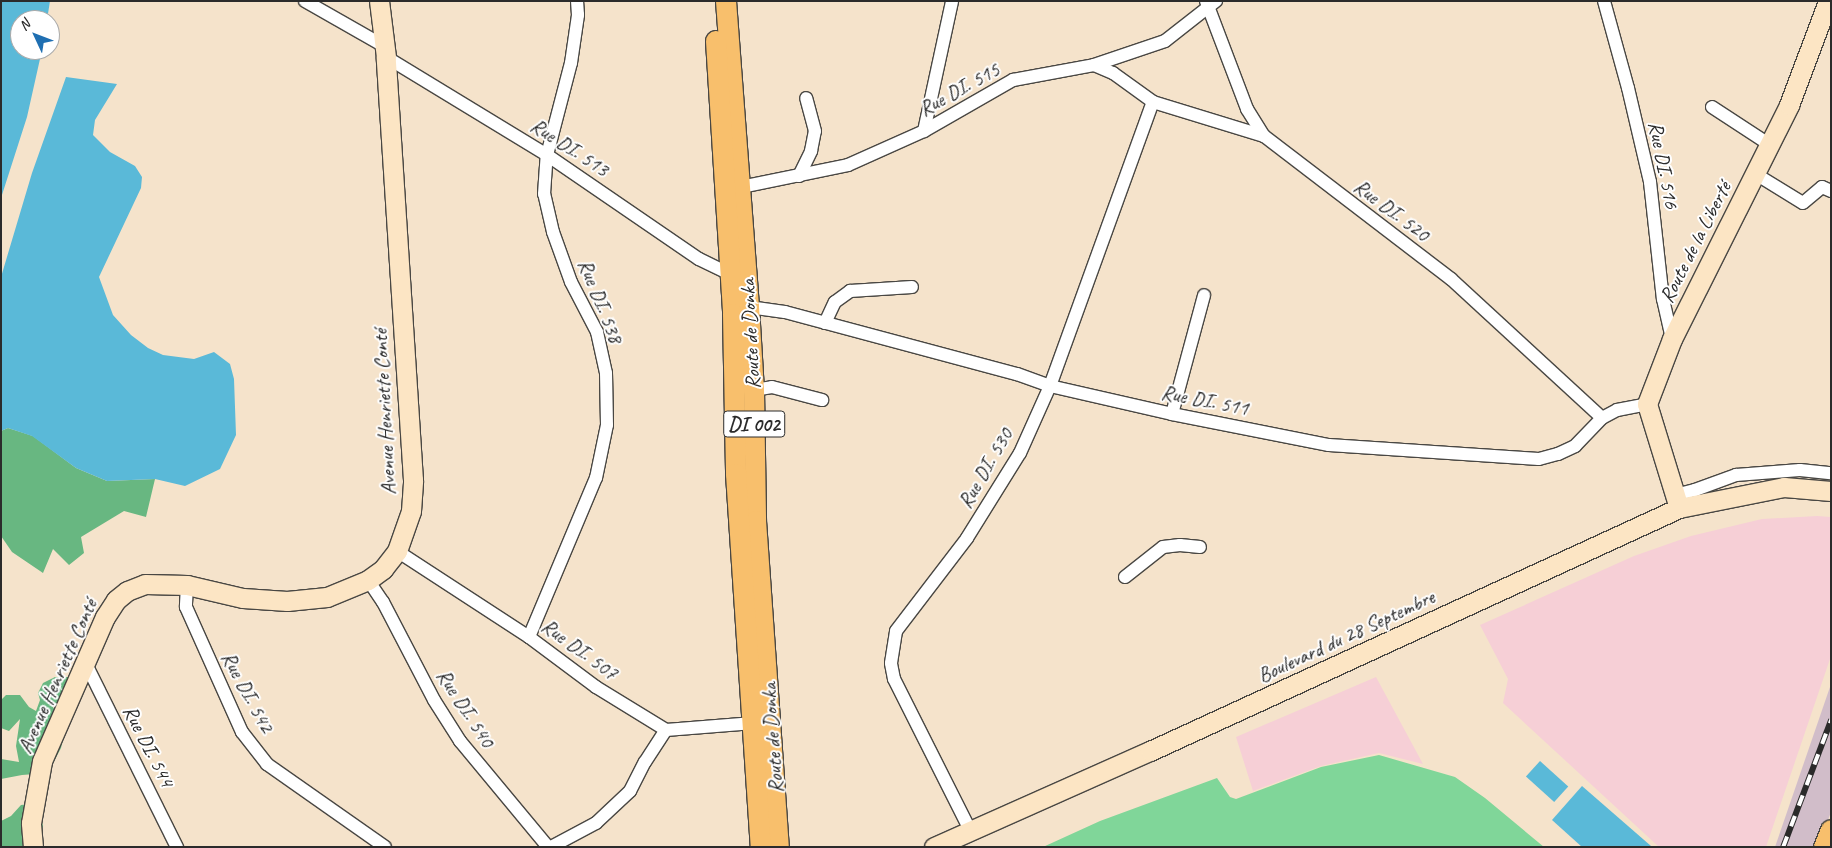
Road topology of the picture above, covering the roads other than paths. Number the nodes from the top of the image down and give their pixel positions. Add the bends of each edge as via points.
1 (305, 1) edge
2 (379, 1) edge
3 (577, 1) edge
4 (713, 1) edge
5 (726, 1) edge
6 (952, 1) edge
7 (1604, 1) edge
8 (1828, 1) edge
9 (1210, 4) edge
10 (385, 52) junction
11 (1094, 65) junction
12 (806, 98) dead end
13 (1153, 102) junction
14 (1712, 107) dead end
15 (924, 131) junction
16 (1264, 136) junction
17 (1770, 145) junction
18 (547, 154) junction
19 (1754, 174) junction
20 (799, 176) junction
21 (741, 187) junction
22 (1831, 191) edge
23 (730, 274) junction
24 (912, 287) dead end
25 (1204, 296) dead end
26 (749, 307) junction
27 (825, 323) junction
28 (1672, 339) junction
29 (1050, 386) junction
30 (754, 390) junction
31 (822, 400) dead end
32 (1647, 404) junction
33 (1172, 414) junction
34 (1602, 418) junction
35 (1831, 473) edge
36 (1831, 491) edge
37 (1677, 501) junction
38 (1200, 547) dead end
39 (397, 550) junction
40 (1125, 577) dead end
41 (368, 580) junction
42 (187, 585) junction
43 (529, 637) junction
44 (85, 662) junction
45 (754, 722) junction
46 (666, 730) junction
47 (970, 830) junction
48 (1831, 830) edge
49 (33, 847) edge
50 (177, 847) edge
51 (385, 847) edge
52 (549, 847) edge
53 (761, 847) edge
54 (779, 847) edge
55 (934, 847) edge
56 (1824, 847) edge

1 - 10 street, Rue DI. 513
2 - 10 main road, Avenue Henriette Conté
3 - 18 street, Rue DI. 538 via 571,64
4 - 23 main road, Route de Donka / DI 002
5 - 21 main road, Route de Donka / DI 002
6 - 15 street
7 - 28 street, Rue DI. 516 via 1650,182 1663,299
8 - 17 main road, Route de la Liberté
9 - 11 street, Rue DI. 515 via 1165,41
9 - 16 street, Rue DI. 520 via 1247,109
10 - 18 street, Rue DI. 513
10 - 39 main road, Avenue Henriette Conté via 413,480 411,511
11 - 13 street via 1114,73
11 - 15 street, Rue DI. 515 via 1013,80
12 - 20 street via 814,131 811,151
13 - 16 street
13 - 29 street, Rue DI. 530
14 - 17 street
15 - 20 street, Rue DI. 515 via 848,165
16 - 34 street, Rue DI. 520 via 1451,279
17 - 19 main road, Route de la Liberté
18 - 23 street, Rue DI. 513 via 700,259
18 - 43 street, Rue DI. 538 via 544,194 553,232 571,282 597,332 606,373 607,425 596,478
19 - 22 street via 1804,203 1822,187
19 - 28 main road, Route de la Liberté
20 - 21 street, Rue DI. 515
21 - 26 main road, Route de Donka / DI 002
23 - 45 main road, Route de Donka / DI 002 via 736,474
24 - 27 street via 850,291 835,302
25 - 33 street
26 - 27 street, Rue DI. 511 via 785,312
26 - 30 main road, Route de Donka / DI 002
27 - 29 street, Rue DI. 511 via 1017,374
28 - 32 main road, Route de la Liberté
29 - 33 street, Rue DI. 511
29 - 47 street, Rue DI. 530 via 1020,453 968,538 896,631 892,649 894,679
30 - 31 street via 772,387
30 - 54 main road, Route de Donka / DI 002 via 756,521
32 - 34 street, Rue DI. 511 via 1617,410
32 - 37 main road
33 - 34 street, Rue DI. 511 via 1329,445 1539,459 1575,446
35 - 37 street via 1800,470 1736,475 1695,490
36 - 37 main road, Boulevard du 28 Septembre via 1784,487
37 - 47 main road, Boulevard du 28 Septembre via 1150,752
38 - 40 street via 1163,547
39 - 41 main road, Avenue Henriette Conté via 383,569
39 - 43 street, Rue DI. 507
41 - 42 main road, Avenue Henriette Conté via 327,597 287,601 243,598
41 - 52 street, Rue DI. 540 via 460,741
42 - 44 main road, Avenue Henriette Conté via 145,584 116,600
42 - 51 street, Rue DI. 542 via 186,607 242,732 267,764
43 - 46 street, Rue DI. 507 via 596,687
44 - 49 main road, Avenue Henriette Conté via 42,761 31,823
44 - 50 street, Rue DI. 544
45 - 46 street
45 - 53 main road, Route de Donka / DI 002
46 - 52 street via 630,790 596,824
47 - 55 main road, Boulevard du 28 Septembre
48 - 56 highway

